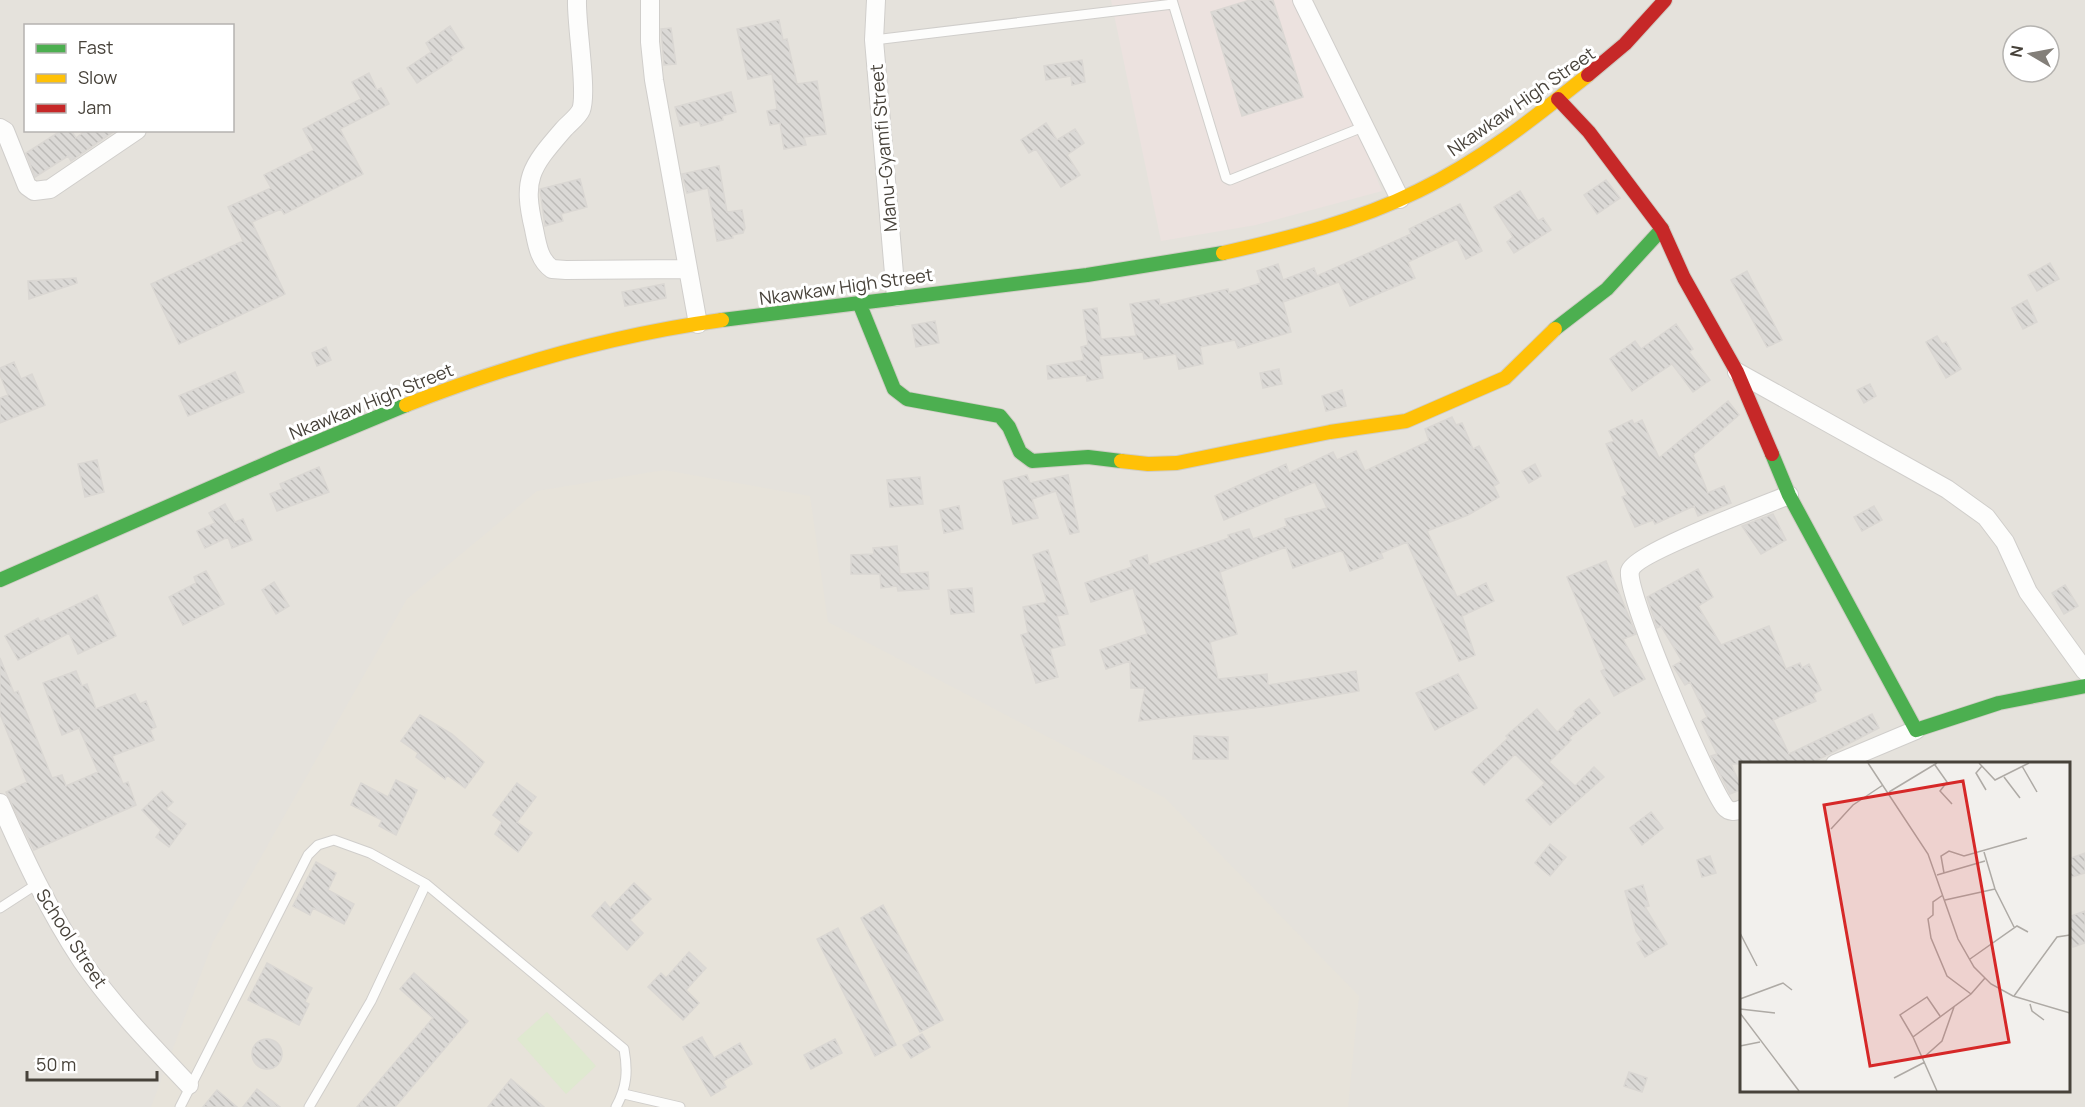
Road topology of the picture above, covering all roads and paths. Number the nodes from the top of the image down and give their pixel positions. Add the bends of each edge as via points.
1 (577, 0) edge
2 (650, 0) edge
3 (876, 0) edge
4 (1302, 0) edge
5 (1665, 0) edge
6 (1172, 2) edge
7 (874, 40) junction
8 (1558, 99) junction
9 (1362, 127) junction
10 (0, 128) edge
11 (134, 132) edge
12 (1400, 199) junction
13 (1662, 229) junction
14 (688, 269) junction
15 (896, 297) junction
16 (860, 305) junction
17 (698, 324) junction
18 (1737, 372) junction
19 (1789, 495) junction
20 (0, 580) edge
21 (2085, 671) edge
22 (2085, 686) edge
23 (1916, 730) junction
24 (1840, 762) edge
25 (0, 803) edge
26 (1740, 809) edge
27 (37, 884) junction
28 (426, 884) junction
29 (0, 908) edge
30 (189, 1085) junction
31 (624, 1094) junction
32 (180, 1107) edge
33 (309, 1107) edge
34 (616, 1107) edge
35 (680, 1107) edge

1 - 14 street via 584,94 581,110 539,158 529,180 527,200 540,256 552,269
2 - 14 street via 654,80
3 - 7 street, Manu-Gyamfi Street
4 - 9 street
5 - 8 street, Nkawkaw High Street via 1611,58
6 - 7 lane
6 - 9 lane via 1226,178 1230,180
7 - 15 street, Manu-Gyamfi Street
8 - 12 street, Nkawkaw High Street via 1461,167
8 - 13 street via 1589,132
9 - 12 street
10 - 11 street via 5,131 27,186 43,191
12 - 15 street, Nkawkaw High Street via 1356,217 1222,254 1154,266
13 - 16 street via 1607,289 1560,324 1515,370 1487,387 1392,425 1330,432 1177,463 1088,457 1024,459 1017,451 1006,420 1000,416 907,399 899,394
13 - 18 street via 1684,278
14 - 17 street
15 - 16 street, Nkawkaw High Street
16 - 17 street, Nkawkaw High Street
17 - 20 street, Nkawkaw High Street via 568,350 405,404
18 - 19 street
18 - 21 street via 1947,489 1986,517 2005,542 2028,592
19 - 23 street
19 - 26 street via 1667,546 1635,563 1630,570 1630,584 1655,656 1726,808
22 - 23 street via 1998,702
23 - 24 street
25 - 27 street, School Street
27 - 29 lane
27 - 30 street, School Street via 83,962
28 - 30 lane via 370,852 334,840 318,845 308,855
28 - 31 lane via 624,1049 628,1073
28 - 33 lane via 371,1001
30 - 32 lane
31 - 34 lane
31 - 35 lane

